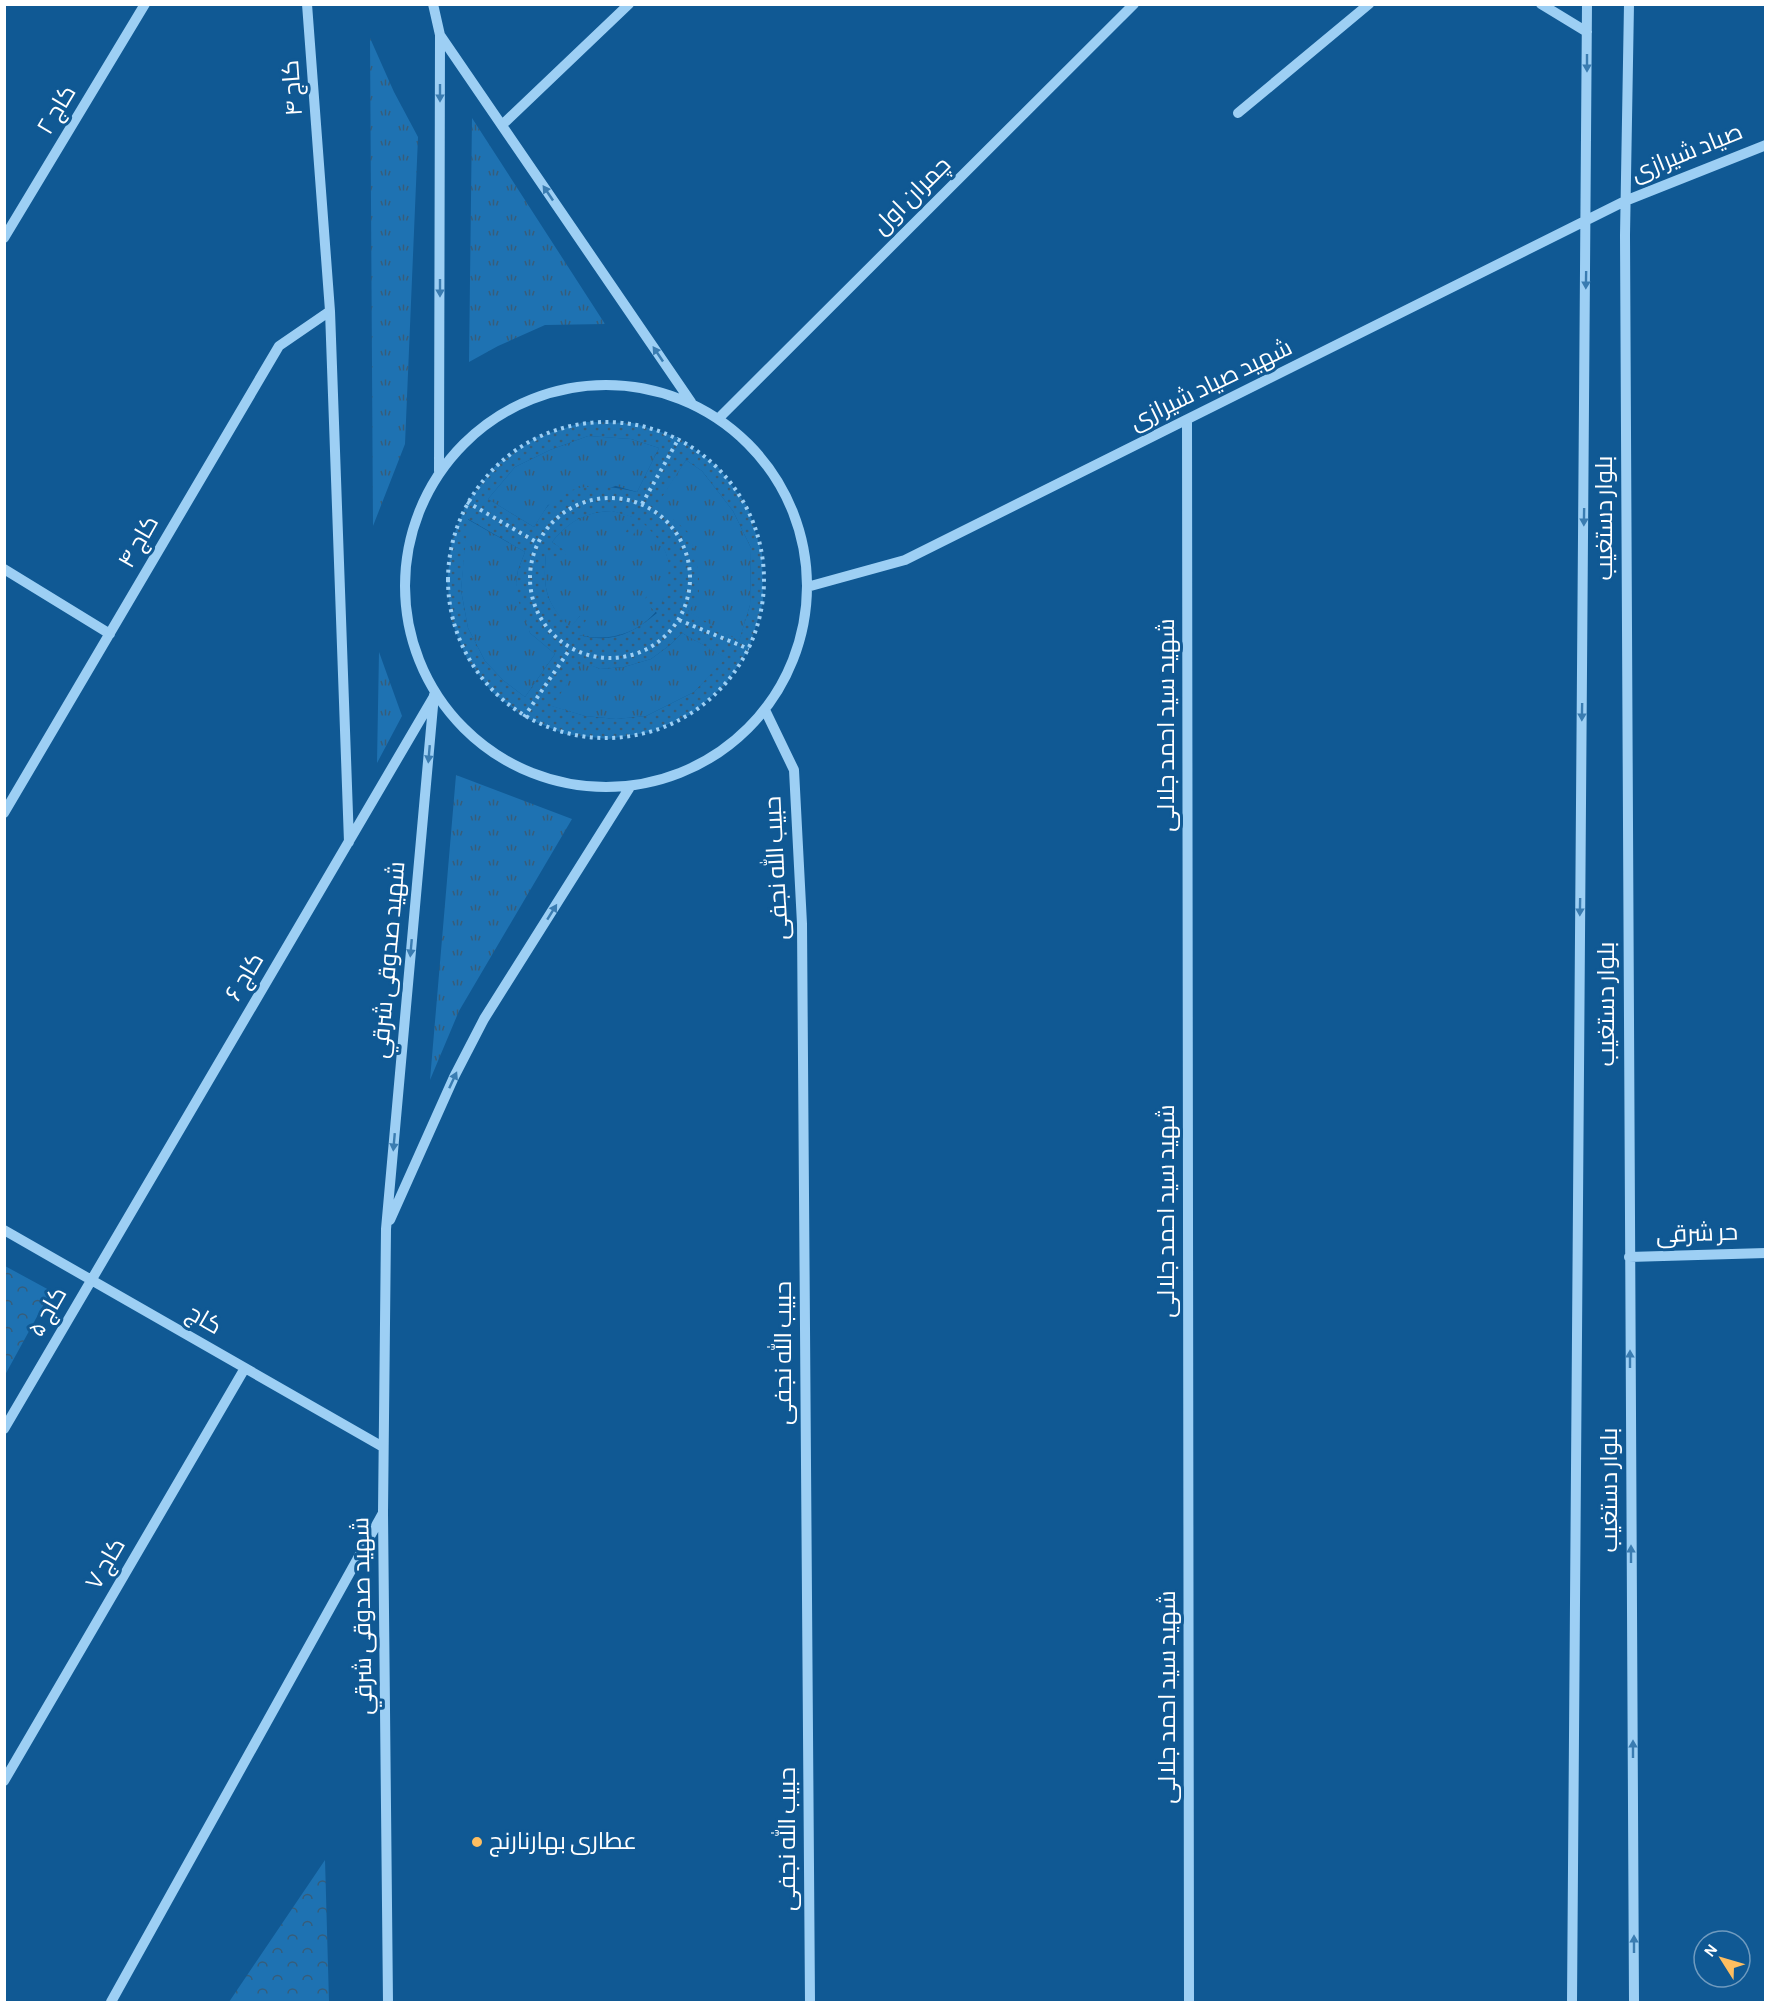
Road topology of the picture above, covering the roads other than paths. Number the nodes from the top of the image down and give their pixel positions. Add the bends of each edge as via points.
1 (145, 4) edge
2 (307, 4) edge
3 (433, 4) edge
4 (629, 4) edge
5 (1134, 4) edge
6 (1369, 4) edge
7 (1541, 4) edge
8 (1587, 4) edge
9 (1629, 4) edge
10 (1587, 32) junction
11 (440, 35) junction
12 (1238, 113) dead end
13 (502, 124) junction
14 (1766, 145) edge
15 (1625, 201) junction
16 (1587, 221) junction
17 (4, 238) edge
18 (330, 311) junction
19 (691, 402) junction
20 (719, 418) junction
21 (1187, 420) junction
22 (439, 471) junction
23 (4, 569) edge
24 (807, 587) junction
25 (110, 634) junction
26 (434, 695) junction
27 (765, 710) junction
28 (630, 787) junction
29 (4, 813) edge
30 (350, 843) junction
31 (386, 1229) junction
32 (4, 1230) edge
33 (1766, 1253) edge
34 (1629, 1257) junction
35 (91, 1280) junction
36 (244, 1368) junction
37 (4, 1429) edge
38 (383, 1447) junction
39 (383, 1513) junction
40 (4, 1781) edge
41 (111, 2002) edge
42 (388, 2002) edge
43 (810, 2002) edge
44 (1190, 2002) edge
45 (1572, 2002) edge
46 (1634, 2002) edge

1 - 17 street, کاج ۲
2 - 18 street, کاج ۴
3 - 11 street
4 - 13 street
5 - 20 street, چمران اول
6 - 12 street
7 - 10 street
8 - 10 street, بلوار دستغیب
9 - 15 street, بلوار دستغیب
10 -> 16 street, بلوار دستغیب
11 - 13 street
11 -> 22 street
19 -> 13 street
14 - 15 street, صیاد شیرازی
15 - 16 street, شهید صیاد شیرازی
15 - 34 street, بلوار دستغیب
16 - 21 street, شهید صیاد شیرازی
16 -> 45 street, بلوار دستغیب
18 - 25 street, کاج ۴ via 279,346
18 - 30 street, کاج ۴
19 - 20 street
19 - 22 street via 638,386 581,385 526,400 478,429
20 - 24 street via 757,451 785,491 802,538
21 - 24 street, شهید صیاد شیرازی via 904,560
21 - 44 street, شهید سید احمد جلالی
22 - 26 street via 413,524 403,582 410,642
23 - 25 street
24 - 27 street via 805,620 796,652
25 - 29 street, کاج ۴
26 - 28 street via 471,739 519,770 573,786
26 - 30 street, کاج ۶
26 -> 31 street, شهید صدوقی شرقي
27 - 28 street via 727,747 682,774
27 - 43 street, حبیب الله نجفی via 794,770 802,924
31 -> 28 street, شهید صدوقی شرقي via 484,1019
30 - 35 street, کاج ۶
31 - 38 street, شهید صدوقی شرقي
32 - 35 street, کاج
33 - 34 street, حر شرقی
46 -> 34 street, بلوار دستغیب
35 - 36 street, کاج
35 - 37 street, کاج ۵
36 - 38 street, کاج
36 - 40 street, کاج ۷
38 - 39 street, شهید صدوقی شرقي
39 - 41 street
39 - 42 street, شهید صدوقی شرقي

